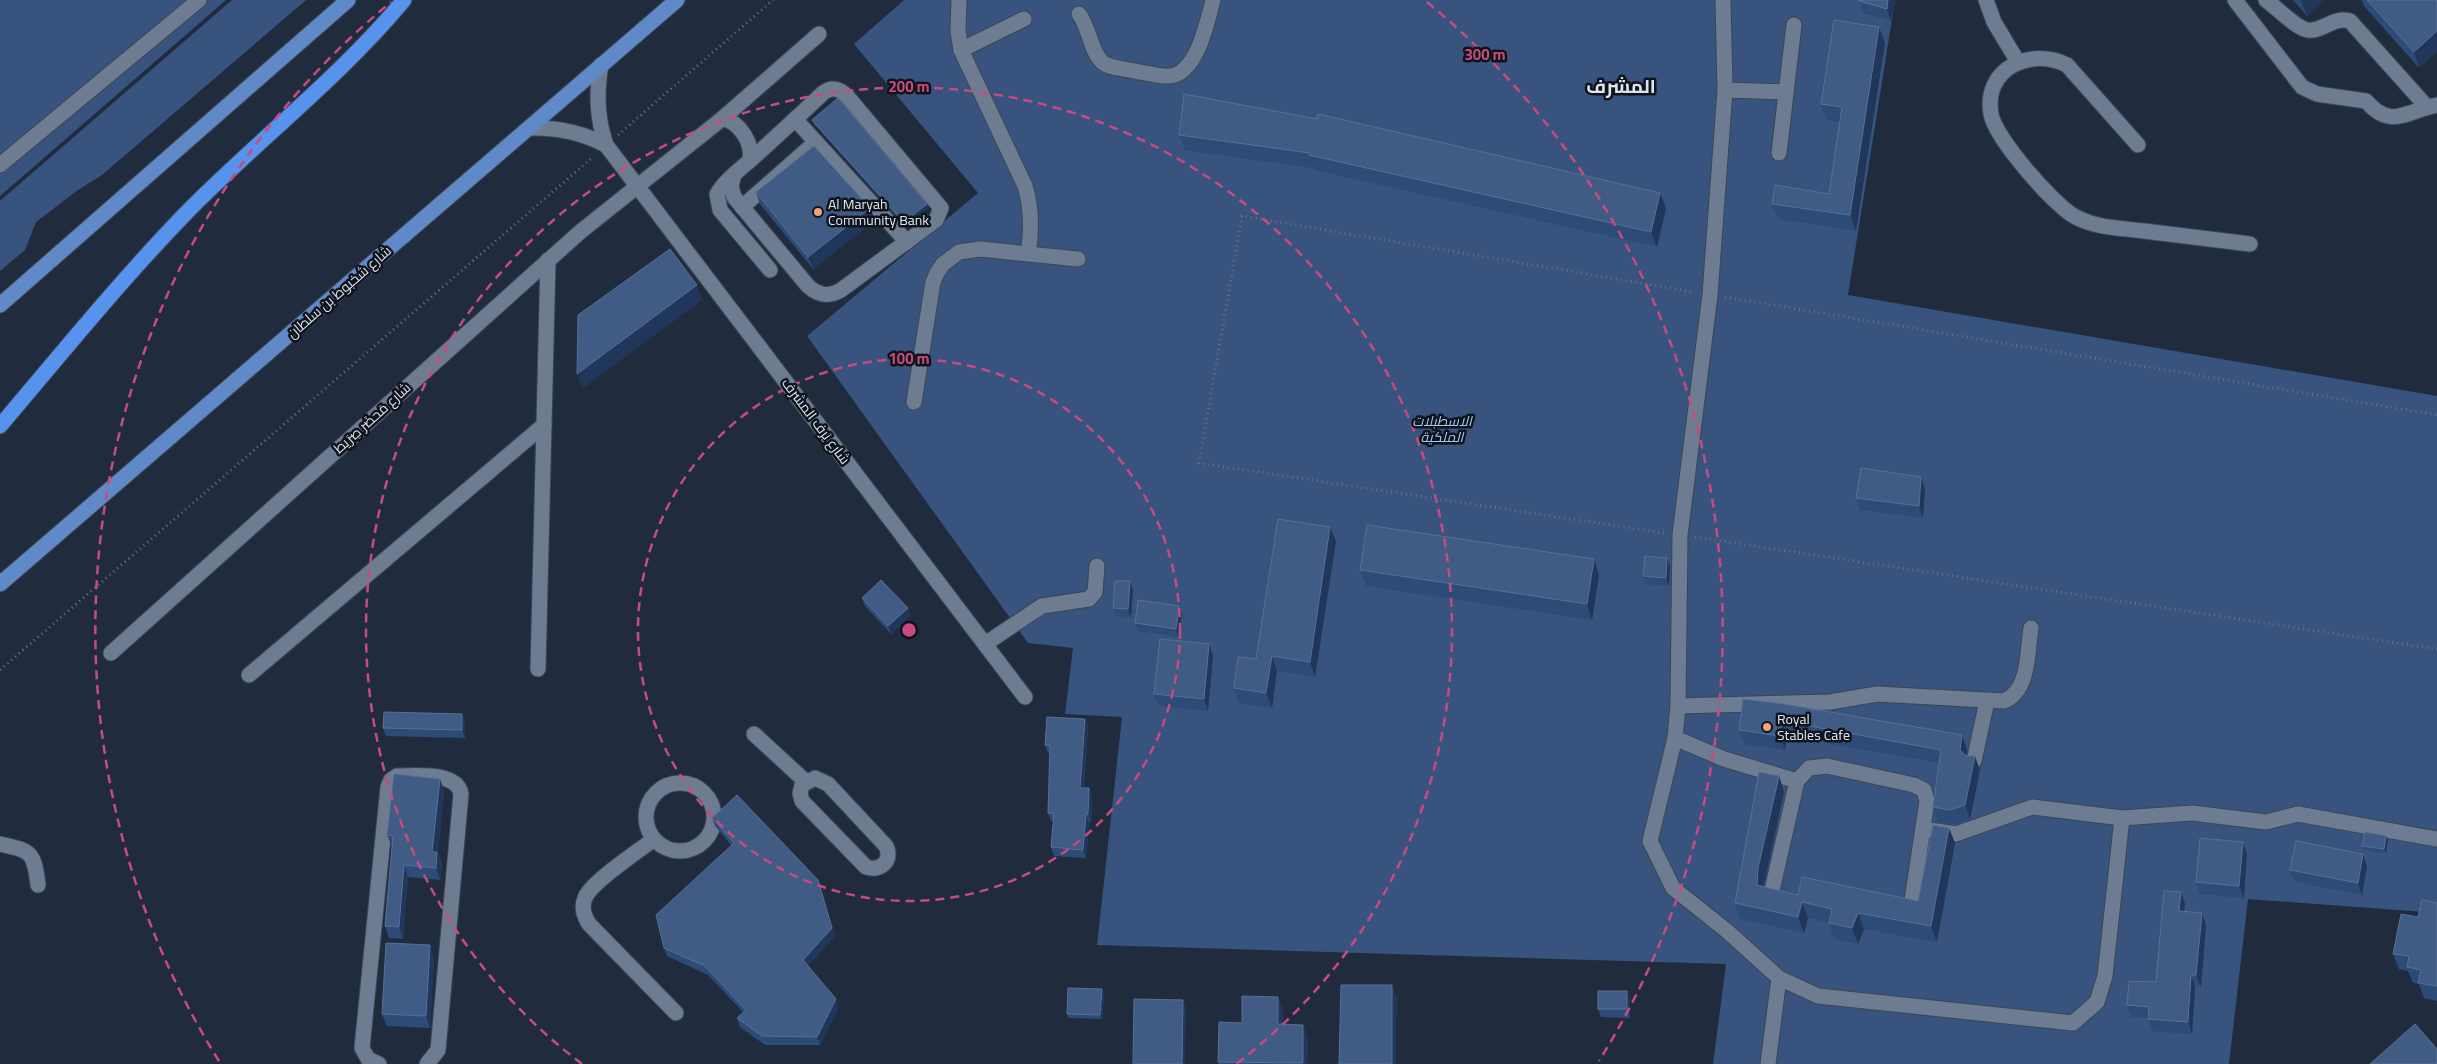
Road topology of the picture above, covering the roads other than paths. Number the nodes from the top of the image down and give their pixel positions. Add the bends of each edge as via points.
1 (199, 0) edge
2 (348, 0) edge
3 (404, 0) edge
4 (677, 0) edge
5 (959, 0) edge
6 (1213, 0) edge
7 (1723, 0) edge
8 (1986, 0) edge
9 (2235, 0) edge
10 (2266, 0) edge
11 (1079, 14) dead end
12 (1024, 18) dead end
13 (1794, 24) dead end
14 (819, 34) dead end
15 (961, 50) junction
16 (2018, 62) junction
17 (601, 65) junction
18 (1725, 90) junction
19 (1786, 92) junction
20 (2432, 106) edge
21 (735, 108) junction
22 (723, 118) junction
23 (796, 119) junction
24 (529, 128) junction
25 (773, 139) junction
26 (816, 142) junction
27 (606, 145) junction
28 (2138, 145) dead end
29 (1779, 153) dead end
30 (750, 160) junction
31 (0, 165) edge
32 (734, 175) junction
33 (636, 186) junction
34 (742, 207) junction
35 (907, 242) junction
36 (2250, 244) dead end
37 (1028, 254) junction
38 (1078, 259) dead end
39 (548, 260) junction
40 (770, 270) dead end
41 (0, 304) edge
42 (914, 402) dead end
43 (0, 426) edge
44 (544, 426) junction
45 (1097, 566) dead end
46 (0, 584) edge
47 (2031, 628) dead end
48 (985, 644) junction
49 (111, 653) dead end
50 (538, 669) dead end
51 (249, 675) dead end
52 (1025, 696) dead end
53 (1988, 701) junction
54 (1678, 706) junction
55 (754, 734) dead end
56 (1675, 738) junction
57 (1974, 761) edge
58 (805, 781) junction
59 (1797, 781) junction
60 (2122, 818) junction
61 (1923, 829) junction
62 (654, 839) junction
63 (2437, 839) edge
64 (0, 844) edge
65 (38, 885) dead end
66 (1773, 886) dead end
67 (1912, 900) edge
68 (1779, 978) junction
69 (676, 1013) dead end
70 (379, 1064) edge
71 (427, 1064) edge
72 (1768, 1064) edge

1 - 31 street
2 - 41 main road
3 - 43 highway via 134,268
4 - 17 main road, شارع شخبوط بن سلطان
5 - 15 street
6 - 11 street via 1194,58 1184,70 1169,76 1112,67 1102,62
7 - 18 street
8 - 16 street via 1994,22
9 - 20 street via 2302,87 2317,94 2366,101 2375,112 2384,116 2403,116
10 - 20 street via 2309,31 2343,19 2350,21
12 - 15 street
13 - 19 street
14 - 21 street, شارع مَحضَر صِرَيط
15 - 37 street via 1025,186 1032,219
16 - 28 street via 2043,57 2067,65
16 - 36 street via 1996,84 1990,104 1993,120 1999,134 2062,209 2075,217 2104,226
17 - 24 main road, شارع شخبوط بن سلطان
17 - 27 street, شارع يَرف المشرف via 598,114
18 - 19 street
18 - 54 street via 1710,295 1680,535
19 - 29 street
21 - 22 street, شارع مَحضَر صِرَيط
21 - 25 street via 741,122 754,135
22 - 30 street via 737,126 748,142
22 - 33 street, شارع مَحضَر صِرَيط
23 - 25 street
23 - 26 street
23 - 35 street via 827,90 838,90 848,96 941,208 936,220
24 - 27 street, شارع يَرف المشرف via 577,132
24 - 46 main road, شارع شخبوط بن سلطان
25 - 30 street
26 - 34 street
26 - 35 street
27 - 33 street, شارع يَرف المشرف
30 - 32 street
32 - 34 street via 732,192
32 - 40 street via 717,194 717,204
33 - 39 street, شارع مَحضَر صِرَيط
33 - 48 street, شارع يَرف المشرف
34 - 35 street via 808,286 819,294 836,293
37 - 38 street
37 - 42 street via 969,249 943,264 933,282
39 - 44 street
39 - 49 street, شارع مَحضَر صِرَيط
44 - 50 street
44 - 51 street
45 - 48 street via 1095,592 1089,600 1042,606
47 - 53 street via 2020,689 2004,701
48 - 52 street, شارع يَرف المشرف
53 - 54 street via 1877,694 1830,702
53 - 57 street
54 - 56 street
55 - 58 street
56 - 59 street via 1724,759
56 - 68 street via 1650,840 1673,888
58 - 58 street via 800,788 800,797 811,811 866,867 876,868 884,864 888,855 886,846 835,792 820,779
59 - 61 street via 1809,768 1818,766 1920,786 1927,795
59 - 66 street
60 - 61 street via 2032,807 1956,834
60 - 63 street via 2192,813 2266,822 2298,814
60 - 68 street via 2105,976 2097,1002 2073,1023 1818,996
61 - 67 street
62 - 62 street via 674,851 691,850 701,844 709,836 715,814 704,793 685,784 668,786 655,795 646,816
62 - 69 street via 589,891 583,911 589,924
64 - 65 street via 24,849 36,862
68 - 72 street
70 - 71 street via 368,1059 362,1048 388,787 394,777 401,776 450,779 461,794 438,1050

